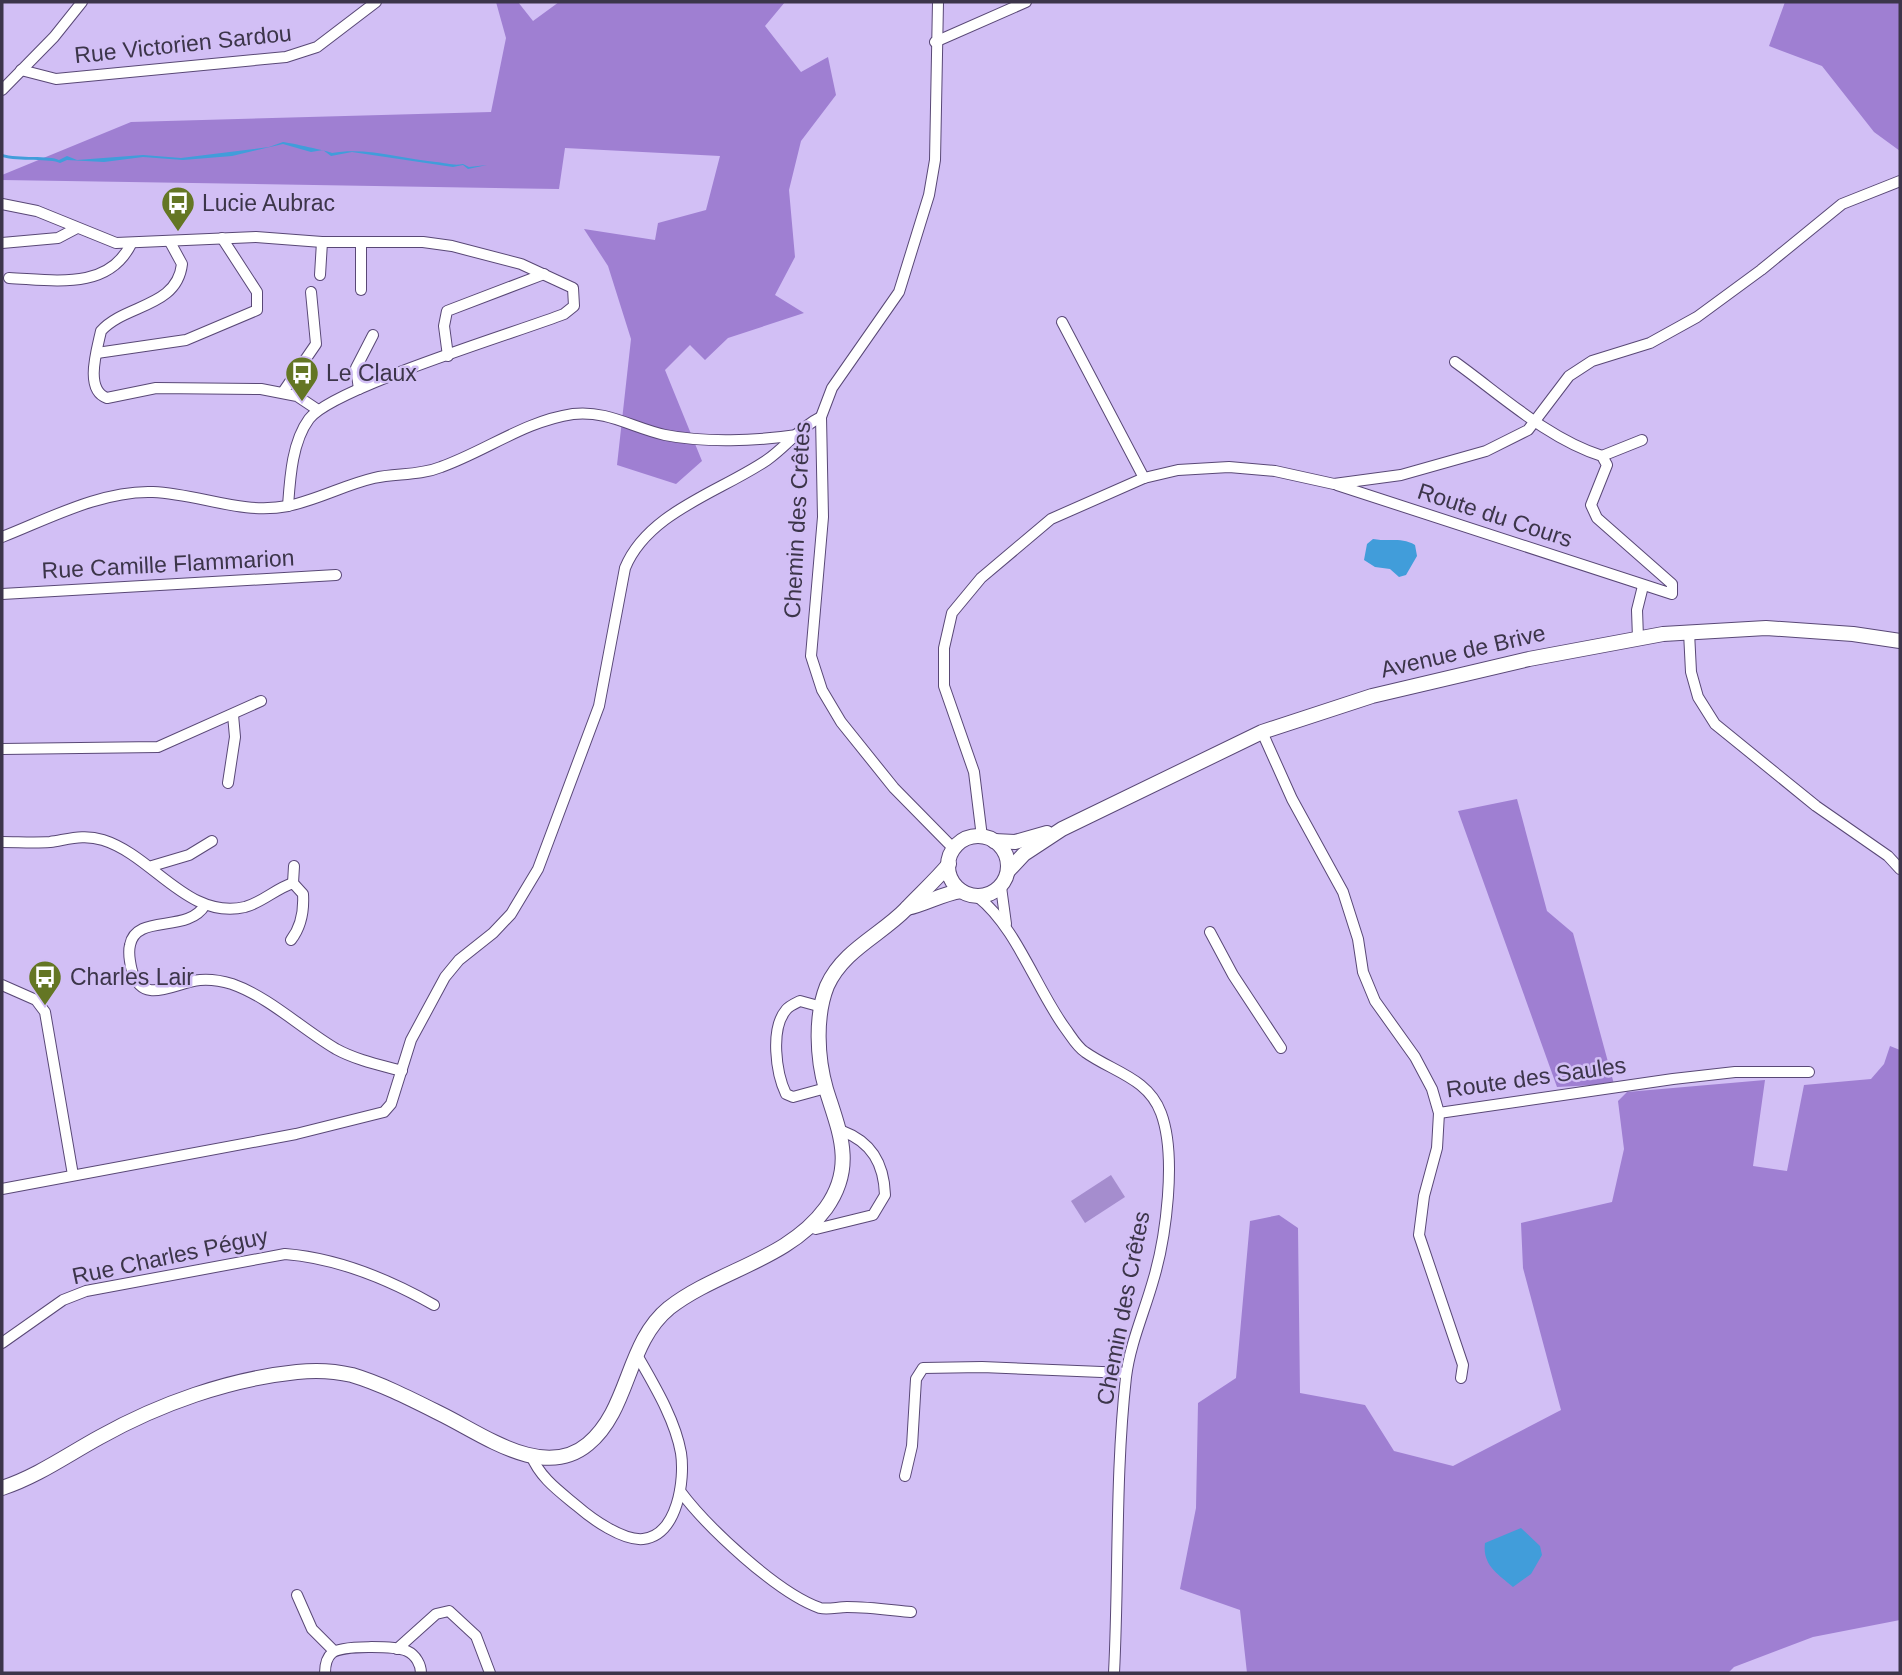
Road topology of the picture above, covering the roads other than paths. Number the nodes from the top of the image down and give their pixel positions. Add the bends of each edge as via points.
1 (82, 2) edge
2 (376, 2) edge
3 (938, 2) edge
4 (1026, 2) edge
5 (935, 42) junction
6 (21, 70) junction
7 (2, 90) edge
8 (1900, 181) edge
9 (2, 204) edge
10 (77, 228) junction
11 (222, 238) junction
12 (170, 242) junction
13 (322, 242) junction
14 (2, 243) edge
15 (361, 243) junction
16 (131, 244) junction
17 (544, 274) junction
18 (320, 275) dead end
19 (9, 278) dead end
20 (360, 290) dead end
21 (311, 292) dead end
22 (1062, 322) dead end
23 (373, 335) dead end
24 (97, 353) junction
25 (448, 356) junction
26 (1455, 362) dead end
27 (359, 388) junction
28 (283, 392) junction
29 (318, 410) junction
30 (821, 416) junction
31 (1537, 421) junction
32 (796, 435) junction
33 (1642, 440) dead end
34 (1602, 456) junction
35 (1144, 478) junction
36 (1334, 484) junction
37 (288, 506) junction
38 (2, 537) edge
39 (336, 575) dead end
40 (1643, 586) junction
41 (2, 594) edge
42 (1689, 632) junction
43 (1638, 638) junction
44 (1900, 641) edge
45 (261, 702) dead end
46 (233, 715) junction
47 (1262, 732) junction
48 (2, 749) edge
49 (228, 783) dead end
50 (1062, 829) junction
51 (988, 839) junction
52 (212, 841) dead end
53 (2, 842) edge
54 (954, 849) junction
55 (948, 864) junction
56 (152, 866) junction
57 (294, 866) dead end
58 (1900, 869) edge
59 (1008, 871) junction
60 (293, 883) junction
61 (1001, 887) junction
62 (961, 891) junction
63 (978, 897) junction
64 (205, 905) junction
65 (907, 908) junction
66 (1007, 930) junction
67 (1210, 932) dead end
68 (291, 940) dead end
69 (2, 985) edge
70 (822, 1007) junction
71 (1281, 1048) dead end
72 (402, 1071) junction
73 (1809, 1073) dead end
74 (826, 1088) junction
75 (1438, 1113) junction
76 (842, 1131) junction
77 (73, 1175) junction
78 (2, 1189) edge
79 (808, 1226) junction
80 (434, 1304) dead end
81 (2, 1343) edge
82 (637, 1355) junction
83 (1126, 1373) junction
84 (1461, 1378) dead end
85 (531, 1455) junction
86 (905, 1476) dead end
87 (2, 1488) edge
88 (680, 1491) junction
89 (297, 1595) dead end
90 (911, 1612) dead end
91 (397, 1649) junction
92 (334, 1651) junction
93 (325, 1673) edge
94 (421, 1673) edge
95 (490, 1673) edge
96 (1114, 1673) edge

1 - 6 street
2 - 6 street, Rue Victorien Sardou via 317,47 286,57 56,79
3 - 5 street, Chemin des Crêtes
4 - 5 street
5 - 30 street, Chemin des Crêtes via 935,160 925,207 899,292 832,388
6 - 7 street
8 - 31 street via 1842,204 1697,317 1650,343 1592,361 1569,376
9 - 10 street via 37,211
10 - 14 street via 58,238
10 - 16 street
11 - 12 street
11 - 13 street
11 - 24 street via 257,292 257,310 186,340
12 - 16 street
12 - 24 street via 182,264 178,280 164,298 108,323 101,331
13 - 15 street
13 - 18 street
15 - 17 street via 453,246
15 - 20 street
16 - 19 street via 113,270 66,281
17 - 25 street via 447,311
17 - 25 street via 573,288 576,300 570,312
21 - 28 street via 316,344
22 - 35 street
23 - 27 street via 356,368
24 - 28 street via 94,389 107,398 156,388
25 - 27 street
26 - 31 street
27 - 29 street
28 - 29 street
29 - 37 street via 301,435
30 - 32 street
30 - 54 street, Chemin des Crêtes via 822,531 811,640 815,674 841,722 894,788
31 - 34 street via 1581,449
31 - 36 street, Route du Cours via 1486,451 1401,475
32 - 37 street via 676,436 599,414 573,414 533,424 439,468 375,478
32 - 72 street via 758,466 657,525 632,551 598,706 538,869 511,914 445,977 411,1040
33 - 34 street
34 - 40 street, Route du Cours via 1607,465 1591,505 1597,519 1671,584 1674,592 1669,595
35 - 36 street, Route du Cours via 1178,470 1229,467
35 - 51 street, Route du Cours via 1051,519 981,578 952,613 944,648 944,687 974,772
36 - 40 street, Route du Cours
37 - 38 street via 252,509 176,495 132,493
39 - 41 street, Rue Camille Flammarion
40 - 43 street via 1637,610
42 - 43 street, Avenue de Brive
42 - 44 street, Avenue de Brive via 1791,629
42 - 58 street via 1691,672 1698,697 1715,724
43 - 47 street, Avenue de Brive via 1372,696
45 - 46 street
46 - 48 street via 158,747
46 - 49 street via 235,737
47 - 50 street, Avenue de Brive
47 - 75 street, Route des Saules via 1343,892 1375,1001 1415,1058 1432,1089
50 - 51 street via 1015,842
50 - 59 street via 1024,854
51 - 54 street via 962,841
51 - 59 street via 1003,849
52 - 56 street via 189,855
53 - 56 street via 88,836
54 - 55 street
55 - 62 street via 951,879
55 - 65 street
56 - 64 street via 183,894
57 - 60 street
59 - 61 street
60 - 64 street via 242,908
60 - 68 street via 303,894 303,902
61 - 63 street
61 - 66 street, Chemin des Crêtes
62 - 63 street
62 - 65 street
63 - 66 street, Chemin des Crêtes
64 - 72 street via 190,920 153,925 134,934 130,961 135,981 143,989 152,992 198,980 233,985 339,1051
65 - 70 street via 840,966
66 - 83 street, Chemin des Crêtes via 1046,999 1083,1051 1134,1079 1152,1095 1162,1114 1169,1167 1160,1247
67 - 71 street
69 - 77 street via 36,1000 44,1012
70 - 74 street via 818,1033
70 - 74 street via 800,1000 786,1008 777,1038 780,1082 786,1094 793,1097
72 - 77 street via 391,1104 372,1117
73 - 75 street, Route des Saules via 1735,1072
74 - 76 street
75 - 84 street via 1437,1148 1419,1235 1463,1366
76 - 79 street via 839,1179 825,1209
76 - 79 street via 870,1149 880,1164 885,1195 873,1215 816,1229
77 - 78 street
79 - 82 street via 798,1237 669,1309 647,1334
80 - 81 street, Rue Charles Péguy via 404,1287 285,1254 86,1291 63,1300
82 - 85 street via 608,1421 587,1446 572,1454
82 - 88 street via 674,1430 683,1474
83 - 86 street via 923,1368 916,1379 912,1446
83 - 96 street, Chemin des Crêtes via 1118,1481
85 - 87 street via 506,1448 382,1387 352,1376 312,1371 228,1386 175,1402
85 - 88 street via 536,1469 565,1497 634,1539 657,1533 668,1521
88 - 90 street via 743,1555 803,1600 823,1609
89 - 92 street via 312,1629
91 - 92 street
91 - 94 street via 413,1654
91 - 95 street via 436,1614 449,1611 476,1636
92 - 93 street

